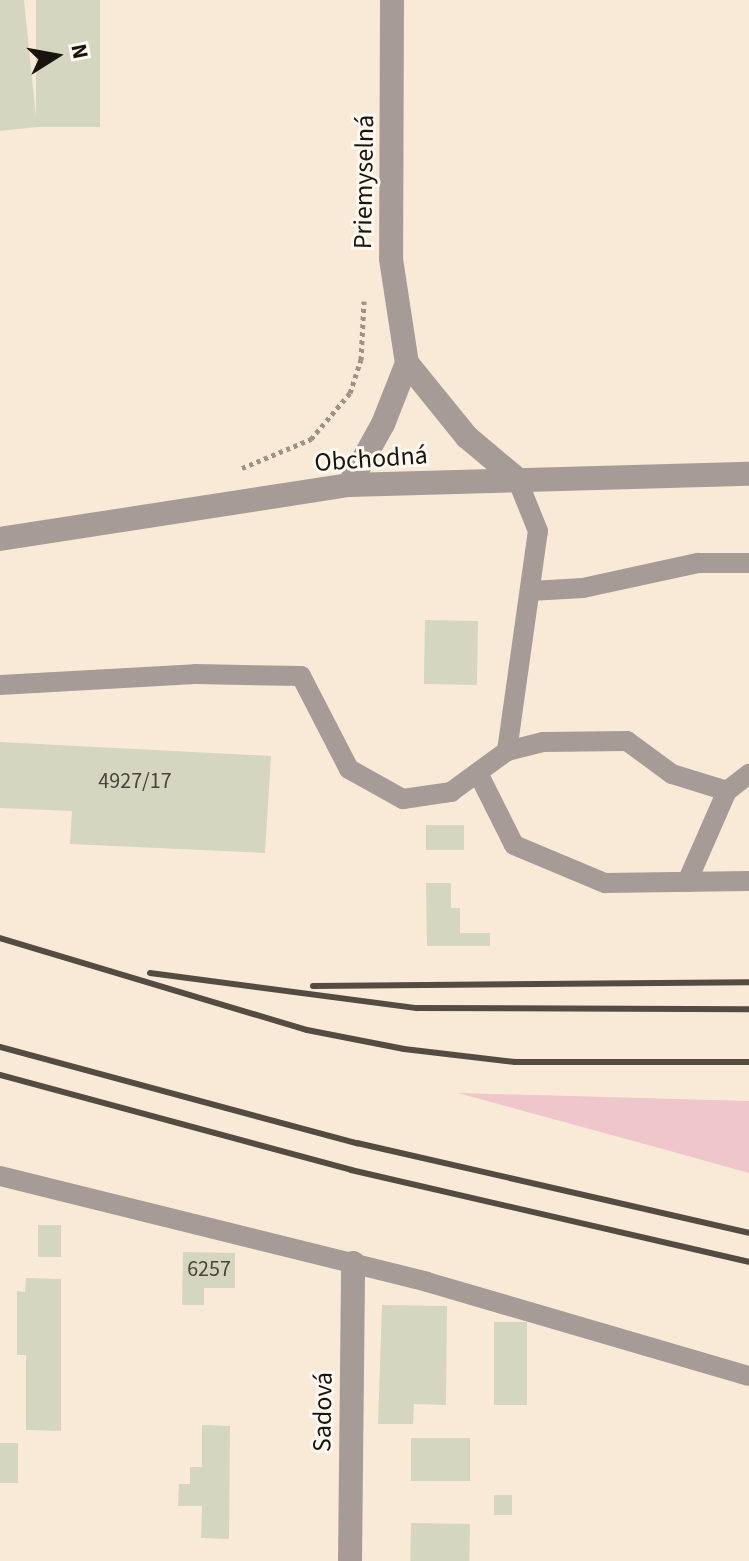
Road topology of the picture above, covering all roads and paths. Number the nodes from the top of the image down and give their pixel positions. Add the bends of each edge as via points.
1 (392, 0) edge
2 (365, 288) dead end
3 (407, 363) junction
4 (232, 470) dead end
5 (749, 474) edge
6 (517, 479) junction
7 (349, 485) junction
8 (0, 539) edge
9 (749, 563) edge
10 (531, 591) junction
11 (0, 685) edge
12 (507, 751) junction
13 (478, 773) junction
14 (749, 774) edge
15 (727, 791) junction
16 (749, 881) edge
17 (687, 882) junction
18 (0, 1176) edge
19 (353, 1263) junction
20 (749, 1376) edge
21 (350, 1561) edge

1 - 3 street, Priemyselná via 391,259
2 - 4 path via 361,360 350,393 311,439 260,465
3 - 6 street via 467,437
3 - 7 street via 383,424
5 - 6 street, Obchodná
6 - 7 street, Obchodná
6 - 10 lane via 538,531
7 - 8 street, Obchodná
9 - 10 lane via 698,563 583,588
10 - 12 lane
11 - 13 lane via 195,674 301,676 349,769 403,799 451,792
12 - 13 lane
12 - 15 lane via 543,742 627,741 672,774
13 - 17 lane via 514,845 605,883
14 - 15 lane
15 - 17 lane
16 - 17 lane
18 - 19 lane
19 - 20 lane
19 - 21 street, Sadová

